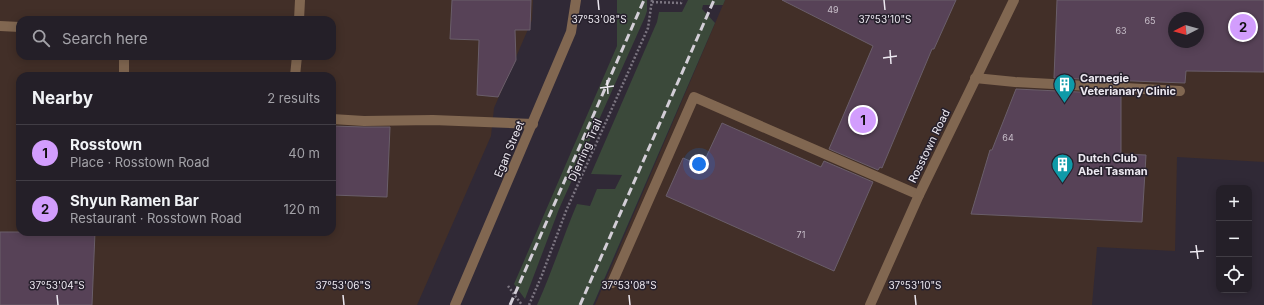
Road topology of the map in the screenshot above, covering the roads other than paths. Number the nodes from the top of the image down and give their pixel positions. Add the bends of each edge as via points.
1 (300, 0) edge
2 (576, 0) edge
3 (1014, 0) edge
4 (299, 16) edge
5 (0, 26) edge
6 (16, 27) edge
7 (124, 60) edge
8 (297, 60) edge
9 (124, 72) edge
10 (295, 72) edge
11 (975, 78) junction
12 (1180, 91) dead end
13 (336, 119) edge
14 (533, 124) junction
15 (919, 196) junction
16 (612, 283) dead end
17 (455, 305) edge
18 (870, 305) edge

1 - 4 street
2 - 14 street, Egan Street via 571,32
3 - 11 street, Rosstown Road
5 - 6 street
7 - 9 street
8 - 10 street
11 - 12 street
11 - 15 street, Rosstown Road
13 - 14 street
14 - 17 street, Egan Street
15 - 16 street via 694,98
15 - 18 street, Rosstown Road

